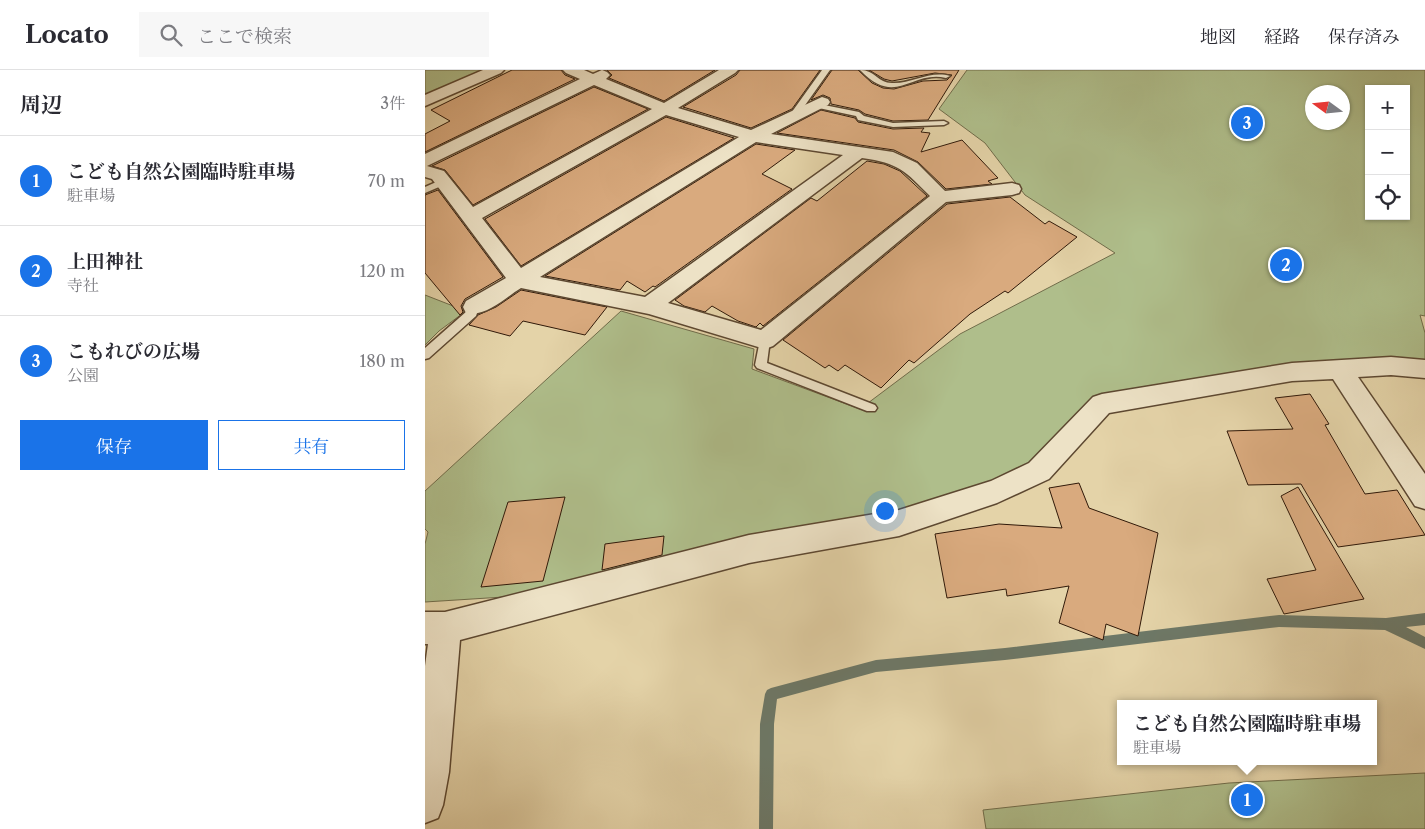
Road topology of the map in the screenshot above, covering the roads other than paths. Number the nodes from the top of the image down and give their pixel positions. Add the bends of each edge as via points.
1 (496, 70) edge
2 (571, 70) edge
3 (611, 70) edge
4 (730, 70) edge
5 (826, 70) edge
6 (864, 70) edge
7 (946, 76) dead end
8 (591, 80) junction
9 (425, 101) edge
10 (819, 103) joint
11 (665, 109) junction
12 (793, 116) junction
13 (944, 123) dead end
14 (753, 136) junction
15 (858, 152) junction
16 (425, 161) edge
17 (425, 171) edge
18 (434, 186) edge
19 (1012, 189) dead end
20 (941, 197) junction
21 (471, 216) junction
22 (519, 280) junction
23 (649, 306) junction
24 (473, 307) joint
25 (765, 340) junction
26 (425, 355) edge
27 (1425, 369) edge
28 (1340, 370) junction
29 (871, 408) dead end
30 (1425, 496) edge
31 (435, 628) edge
32 (425, 805) edge

1 - 9 street
2 - 8 street
3 - 8 street
4 - 11 street
5 - 12 lane
6 - 7 lane via 880,82 894,86 935,73
8 - 11 street
8 - 16 street
10 - 12 street
10 - 13 lane via 859,114 861,118 893,124
11 - 14 street
11 - 21 street
12 - 14 street
14 - 15 street
14 - 22 street
15 - 20 street via 887,156 911,167
15 - 23 street
17 - 18 street via 439,175
18 - 21 street
19 - 20 street
20 - 25 street
21 - 22 street
22 - 23 street
22 - 24 street
23 - 25 street
24 - 26 lane via 472,313
25 - 29 lane via 761,365
27 - 28 street via 1391,366
28 - 30 street
28 - 31 street via 1292,372 1102,404 1039,470 997,491 899,523 749,549
31 - 32 street via 431,772

